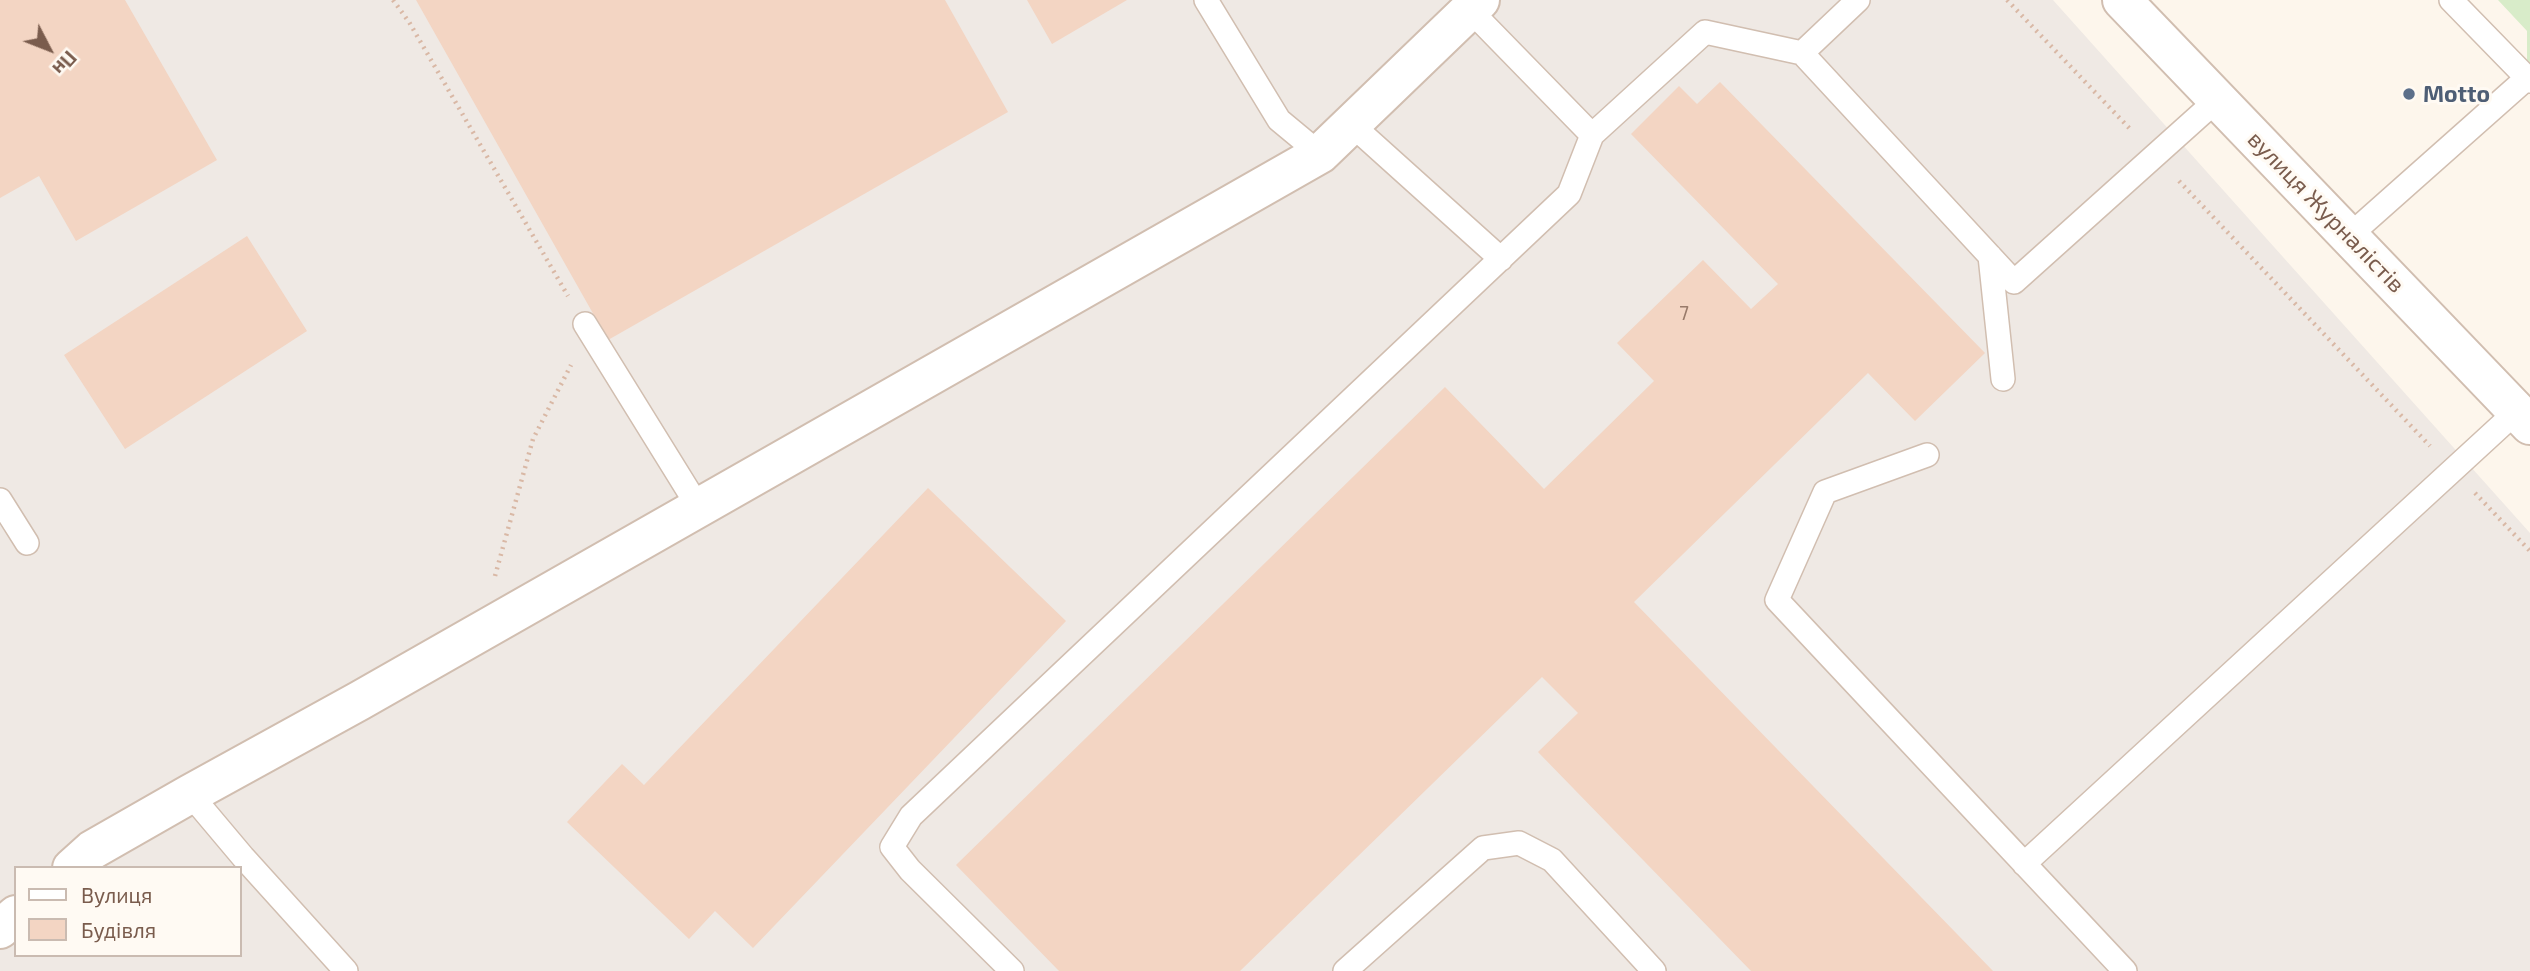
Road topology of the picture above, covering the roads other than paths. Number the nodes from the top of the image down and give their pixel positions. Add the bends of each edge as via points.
1 (1206, 0) edge
2 (1858, 0) edge
3 (2451, 0) edge
4 (2132, 1) edge
5 (1475, 5) edge
6 (1802, 52) junction
7 (2528, 80) edge
8 (2218, 99) junction
9 (1351, 124) junction
10 (1592, 135) junction
11 (1320, 154) junction
12 (2349, 236) junction
13 (1990, 256) junction
14 (1501, 259) junction
15 (584, 324) road end
16 (2003, 379) dead end
17 (2523, 418) edge
18 (1927, 456) dead end
19 (0, 500) edge
20 (699, 508) junction
21 (27, 543) dead end
22 (190, 794) junction
23 (2024, 863) junction
24 (74, 866) edge
25 (14, 917) edge
26 (0, 929) edge
27 (346, 971) edge
28 (1012, 971) edge
29 (1345, 971) edge
30 (1654, 971) edge
31 (2125, 971) edge

1 - 11 lane via 1279,120
2 - 6 lane
3 - 7 lane
4 - 8 street, вулиця Журналістів
5 - 9 street
5 - 10 lane
6 - 10 lane via 1705,33
6 - 13 lane
7 - 12 lane
8 - 12 street, вулиця Журналістів
8 - 13 lane via 2014,282
9 - 11 street
9 - 14 lane
10 - 14 lane via 1569,194
11 - 20 street
12 - 17 street, вулиця Журналістів
13 - 16 lane
14 - 28 lane via 911,816 892,847
15 - 20 lane
17 - 23 lane via 2453,470
18 - 23 lane via 1825,492 1777,600
19 - 21 lane
20 - 22 street
22 - 24 street via 92,850
22 - 27 lane
23 - 31 lane
25 - 26 street
29 - 30 lane via 1483,848 1518,844 1552,860

